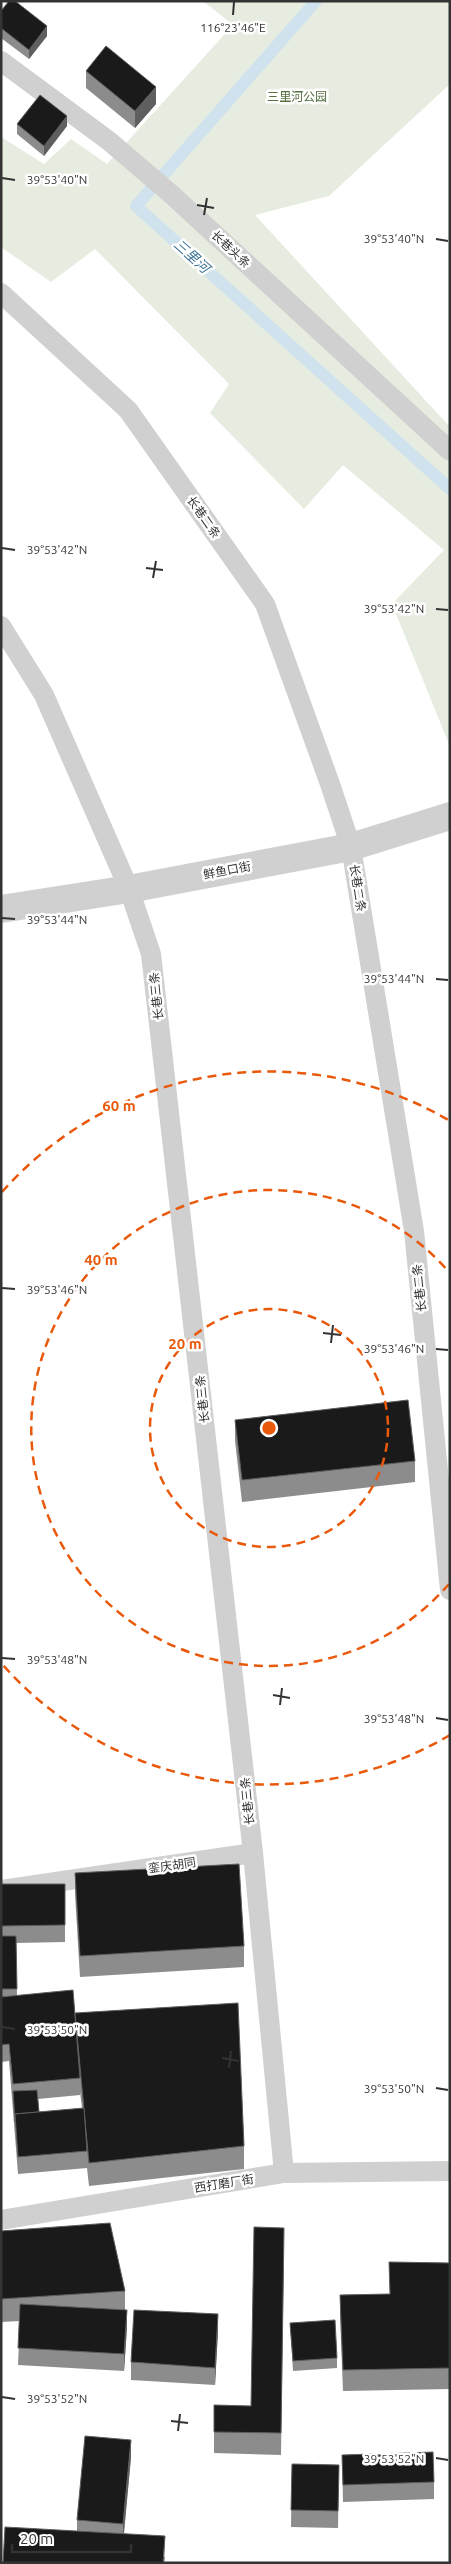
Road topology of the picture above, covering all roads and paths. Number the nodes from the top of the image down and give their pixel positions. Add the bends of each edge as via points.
1 (1, 61) edge
2 (1, 293) edge
3 (450, 451) edge
4 (1, 626) edge
5 (450, 816) edge
6 (351, 846) junction
7 (129, 889) junction
8 (1, 909) edge
9 (450, 1590) edge
10 (253, 1854) junction
11 (1, 1890) edge
12 (450, 2171) edge
13 (284, 2173) junction
14 (1, 2220) edge

1 - 3 lane, 长巷头条 via 109,141 171,194
2 - 6 lane, 长巷二条 via 128,410 265,604
4 - 7 lane, 长巷三条 via 44,695
5 - 6 street, 鲜鱼口街
6 - 7 street, 鲜鱼口街
6 - 9 lane, 长巷二条 via 414,1232
7 - 8 street, 鲜鱼口街
7 - 10 lane, 长巷三条 via 151,954
10 - 11 lane, 銮庆胡同
10 - 13 lane, 长巷三条
12 - 13 lane, 西打磨厂街
13 - 14 lane, 西打磨厂街

